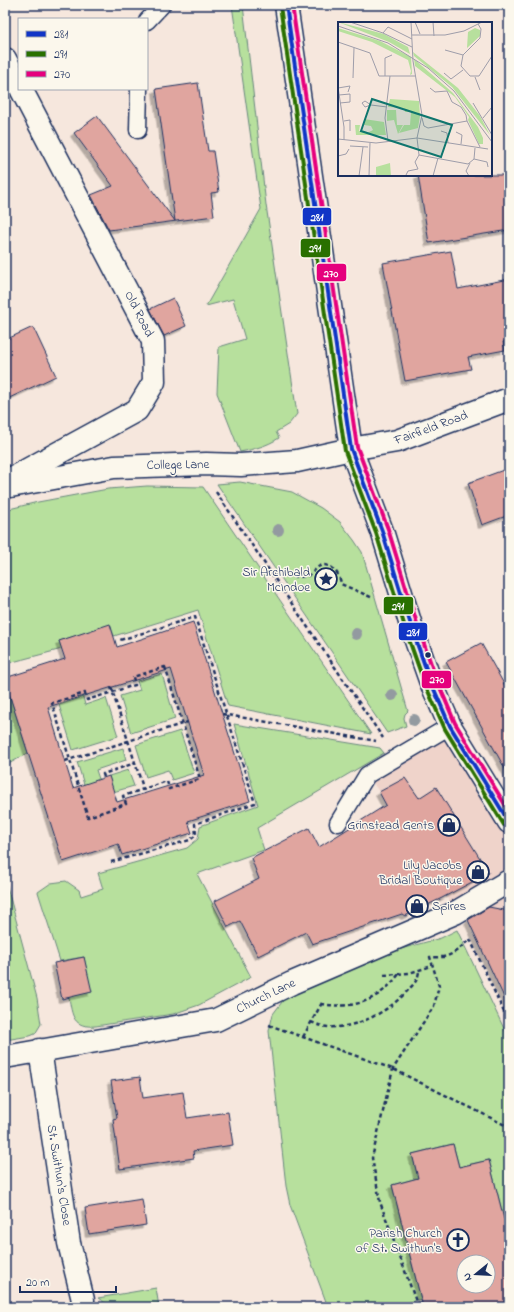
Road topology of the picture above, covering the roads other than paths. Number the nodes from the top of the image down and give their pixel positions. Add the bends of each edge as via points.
1 (162, 5) edge
2 (286, 5) edge
3 (148, 20) edge
4 (5, 59) edge
5 (18, 84) edge
6 (22, 90) edge
7 (139, 90) edge
8 (138, 130) dead end
9 (509, 399) edge
10 (350, 449) junction
11 (5, 482) edge
12 (5, 487) edge
13 (450, 726) junction
14 (509, 822) edge
15 (338, 823) dead end
16 (509, 881) edge
17 (40, 1050) junction
18 (5, 1057) edge
19 (85, 1304) edge

1 - 3 lane
2 - 10 street
4 - 5 street
6 - 11 street, Old Road via 153,341 154,382 137,410
7 - 8 lane
9 - 10 street, Fairfield Road via 397,441
10 - 12 street, College Lane via 297,461 241,465 114,467
10 - 13 street via 382,531 430,680
13 - 14 street
13 - 15 lane via 367,775
16 - 17 street, Church Lane via 455,913 292,983 216,1020
17 - 18 street, Church Lane
17 - 19 street, St. Swithun's Close via 69,1243

